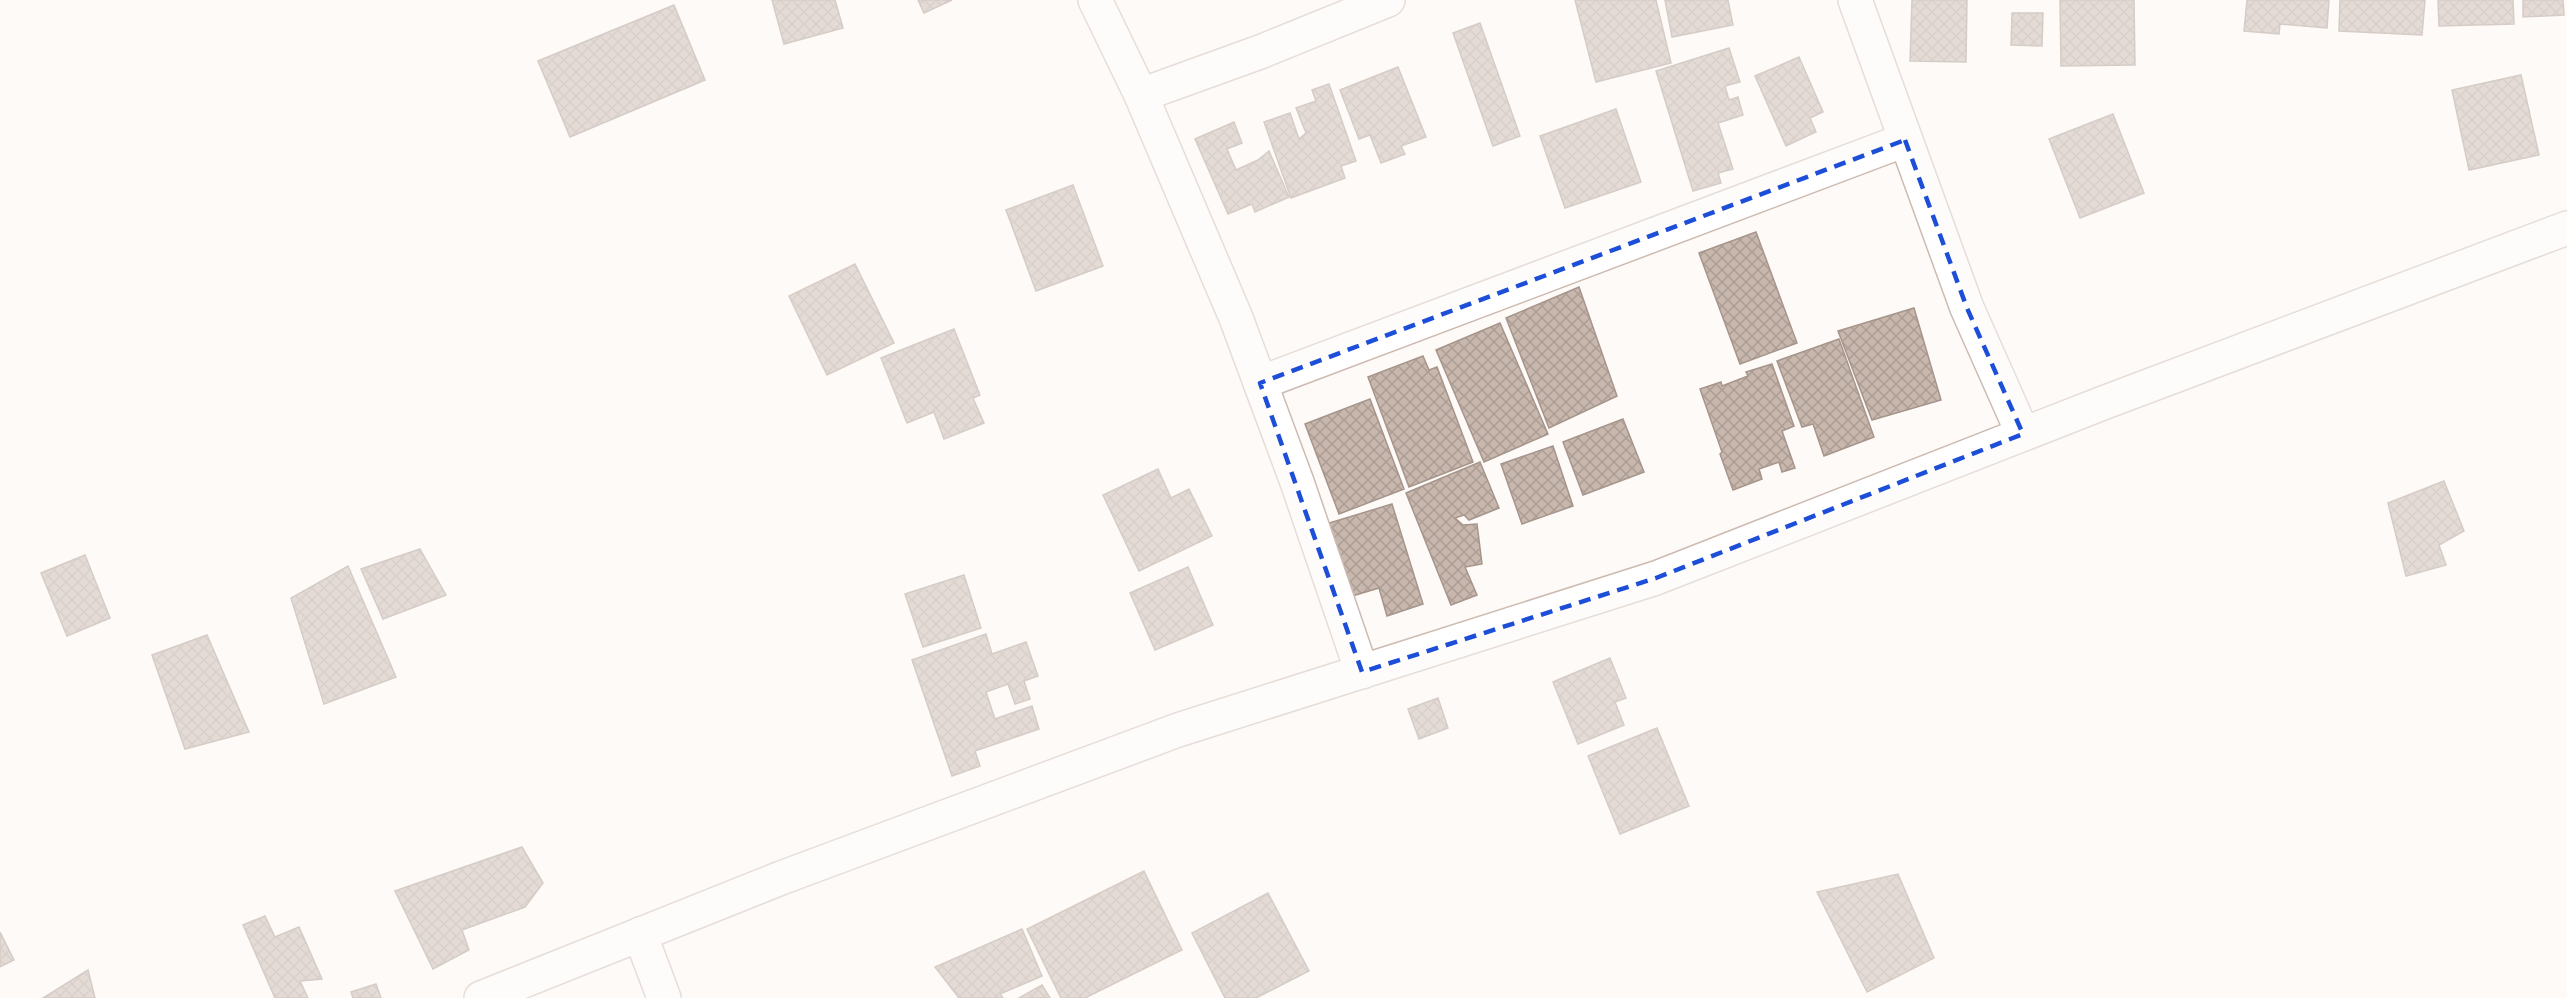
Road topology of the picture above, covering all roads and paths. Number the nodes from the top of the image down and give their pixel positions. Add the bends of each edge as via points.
1 (1095, 0) edge
2 (1388, 0) edge
3 (1855, 0) edge
4 (1141, 96) junction
5 (1905, 140) junction
6 (2567, 228) edge
7 (1260, 383) junction
8 (2023, 434) junction
9 (1362, 672) junction
10 (640, 934) junction
11 (481, 998) edge
12 (664, 998) edge

1 - 4 street
2 - 4 street
3 - 5 street
4 - 7 street
5 - 7 street
5 - 8 street via 1967,308
6 - 8 street
7 - 9 street
8 - 9 street via 1656,578
9 - 10 street via 1178,730
10 - 11 street
10 - 12 street

